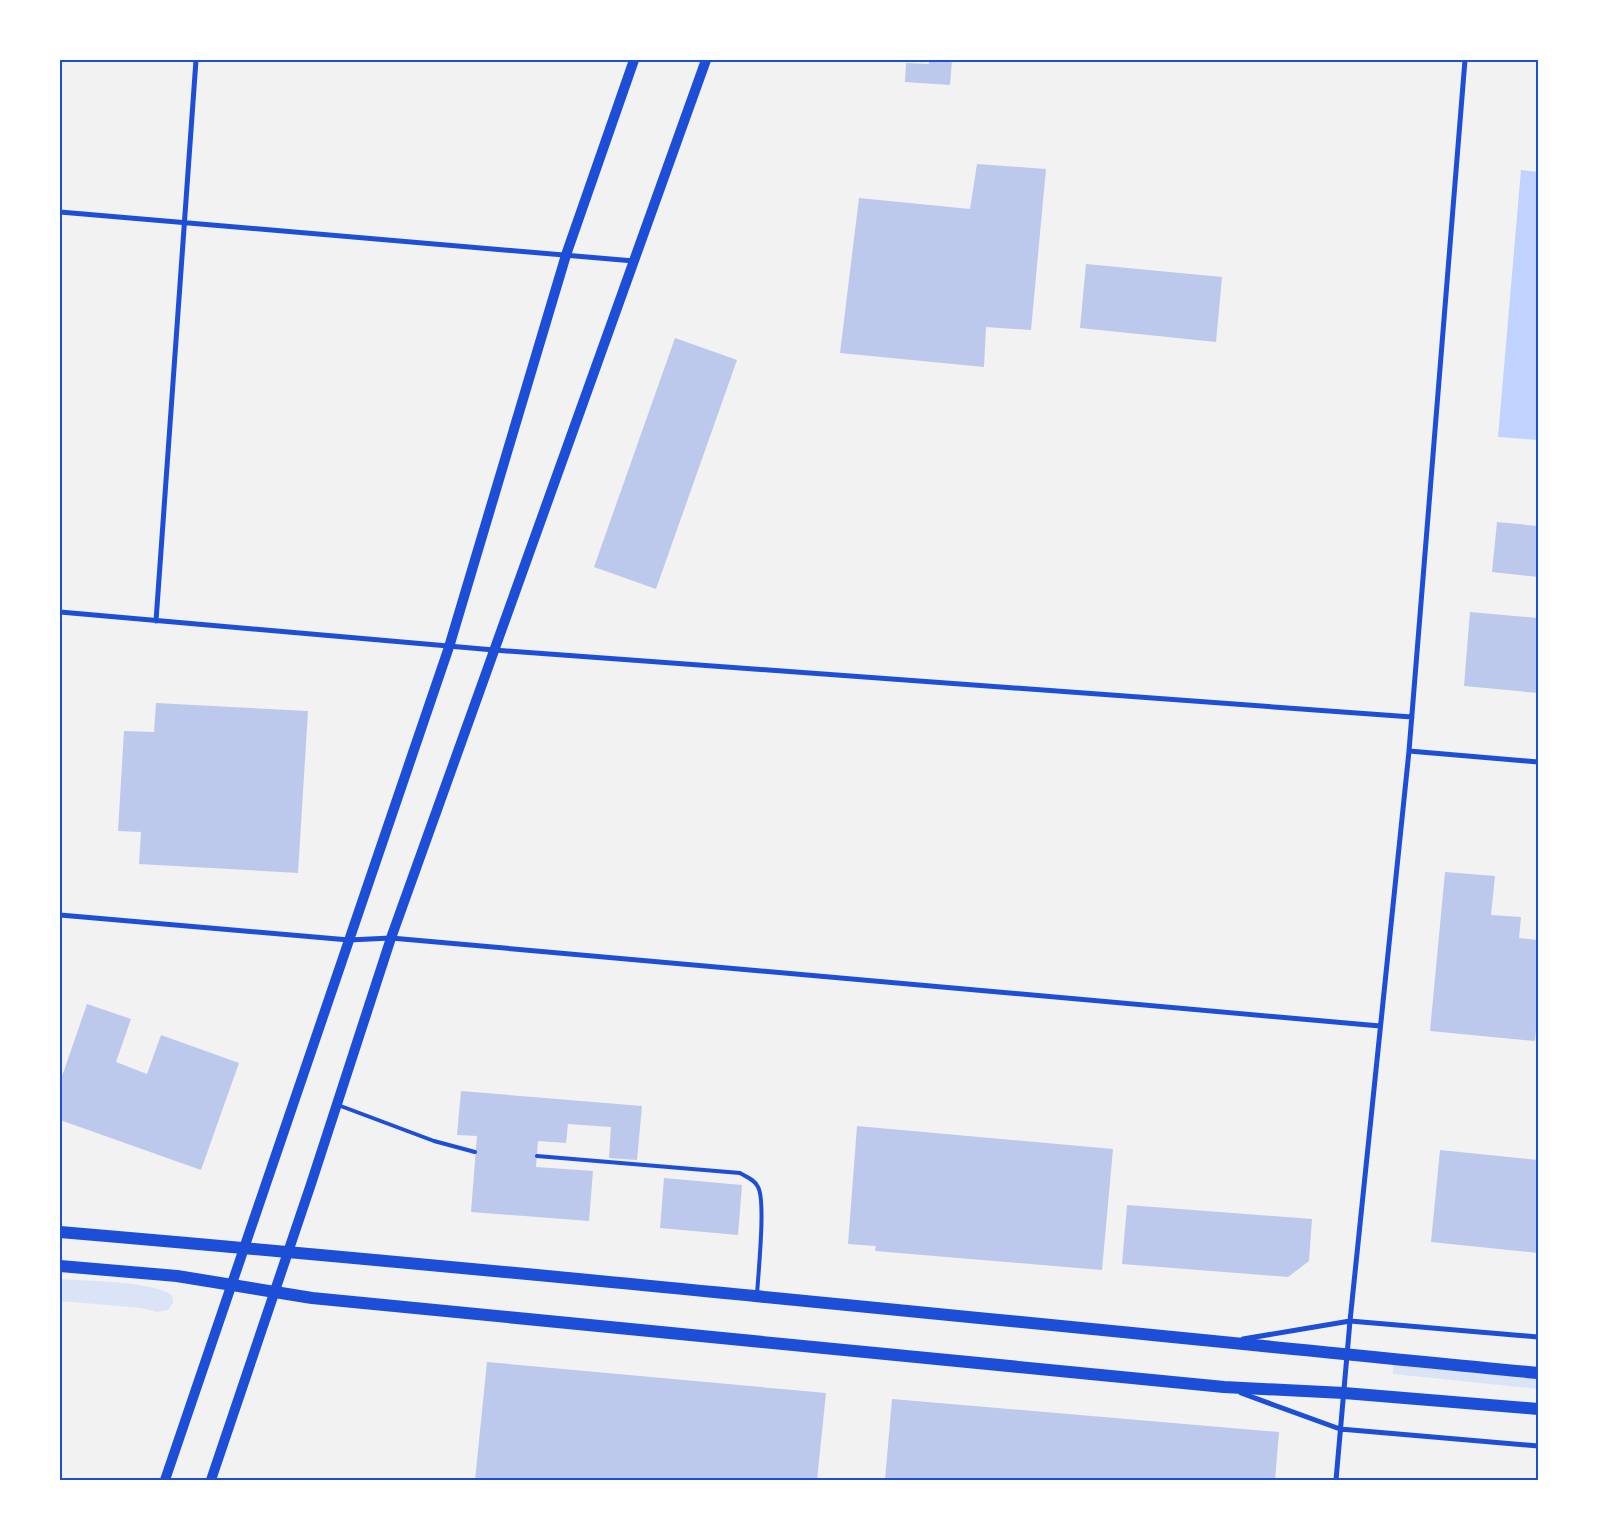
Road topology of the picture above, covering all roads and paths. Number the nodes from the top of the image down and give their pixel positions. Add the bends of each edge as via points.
1 (196, 60) edge
2 (634, 60) edge
3 (706, 60) edge
4 (1465, 60) edge
5 (60, 212) edge
6 (184, 222) junction
7 (566, 255) junction
8 (634, 261) junction
9 (60, 612) edge
10 (156, 621) junction
11 (449, 647) junction
12 (494, 650) junction
13 (1412, 717) junction
14 (1409, 751) junction
15 (1538, 762) edge
16 (60, 915) edge
17 (391, 938) junction
18 (349, 940) junction
19 (1380, 1026) junction
20 (337, 1104) junction
21 (476, 1152) dead end
22 (537, 1156) dead end
23 (60, 1232) edge
24 (244, 1248) junction
25 (288, 1251) junction
26 (60, 1266) edge
27 (232, 1285) junction
28 (274, 1292) junction
29 (757, 1297) junction
30 (1350, 1321) junction
31 (1538, 1337) edge
32 (1228, 1342) junction
33 (1347, 1355) junction
34 (1538, 1373) edge
35 (1224, 1387) junction
36 (1344, 1393) junction
37 (1538, 1409) edge
38 (1340, 1429) junction
39 (1538, 1446) edge
40 (165, 1480) edge
41 (211, 1480) edge
42 (1336, 1480) edge

1 - 6 street
2 - 7 main road
3 - 8 main road
4 - 13 street
5 - 6 street
6 - 7 street
6 - 10 street
7 - 8 street
7 - 11 main road
8 - 12 main road
9 - 10 street
10 - 11 street
11 - 12 street
11 - 18 main road
12 - 13 street
12 - 17 main road
13 - 14 street
14 - 15 street
14 - 19 street
16 - 18 street
17 - 18 street
17 - 19 street
17 - 20 main road
18 - 24 main road
19 - 30 street
20 - 21 lane via 434,1141
20 - 25 main road
22 - 29 lane via 740,1173 752,1180 759,1188 762,1205
23 - 24 main road
24 - 25 main road
24 - 27 main road
25 - 28 main road
25 - 29 main road
26 - 27 main road via 177,1276
27 - 28 main road
27 - 40 main road
28 - 35 main road
28 - 41 main road
29 - 32 main road
30 - 31 street
30 - 32 street
30 - 33 street
32 - 33 main road
33 - 34 main road
33 - 36 street
35 - 36 main road
35 - 38 street
36 - 37 main road
36 - 38 street
38 - 39 street
38 - 42 street

